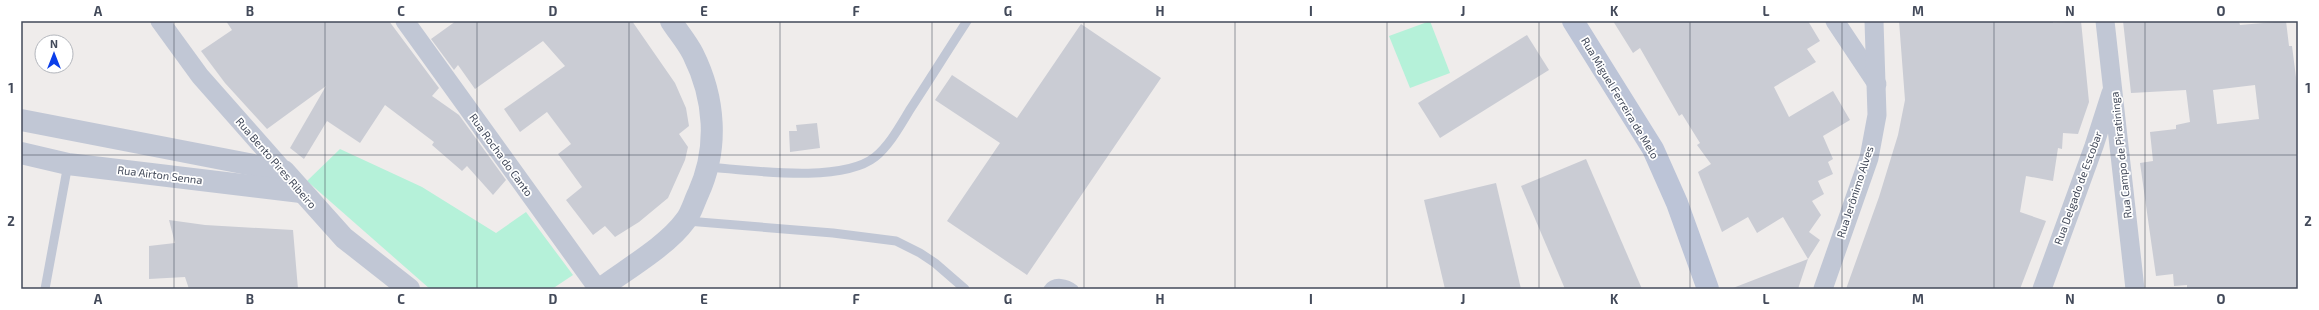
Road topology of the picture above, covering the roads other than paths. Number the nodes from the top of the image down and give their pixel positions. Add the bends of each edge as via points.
1 (160, 21) edge
2 (405, 21) edge
3 (671, 21) edge
4 (967, 21) edge
5 (1573, 21) edge
6 (1835, 21) edge
7 (1874, 21) edge
8 (2105, 21) edge
9 (1877, 84) junction
10 (2113, 86) junction
11 (21, 120) edge
12 (21, 153) edge
13 (68, 164) junction
14 (708, 167) junction
15 (284, 171) junction
16 (301, 192) junction
17 (686, 221) junction
18 (45, 289) edge
19 (409, 289) edge
20 (599, 289) edge
21 (965, 289) edge
22 (1048, 289) edge
23 (1074, 289) edge
24 (1708, 289) edge
25 (1823, 289) edge
26 (2042, 289) edge
27 (2135, 289) edge

1 - 15 street, Rua Bento Pires Ribeiro via 200,76
2 - 20 street, Rua Rocha do Canto
3 - 14 street via 692,53 707,88 713,126 712,156
4 - 14 lane via 896,132 875,157 854,167 792,174
5 - 24 main road, Rua Miguel Ferreira de Melo via 1653,149 1677,203
6 - 9 street
7 - 9 street, Rua Jerônimo Alves
8 - 10 street, Rua Campo de Piratininga
9 - 25 street, Rua Jerônimo Alves via 1877,114 1869,158
10 - 26 street, Rua Delgado de Escobar
10 - 27 street, Rua Campo de Piratininga
11 - 15 street
12 - 13 street, Rua Airton Senna
13 - 16 street, Rua Airton Senna
13 - 18 lane
14 - 17 street
15 - 16 street, Rua Bento Pires Ribeiro
16 - 19 street, Rua Bento Pires Ribeiro via 344,238
17 - 20 street via 668,239
17 - 21 lane via 896,241 936,263
22 - 23 lane via 1051,285 1064,283

